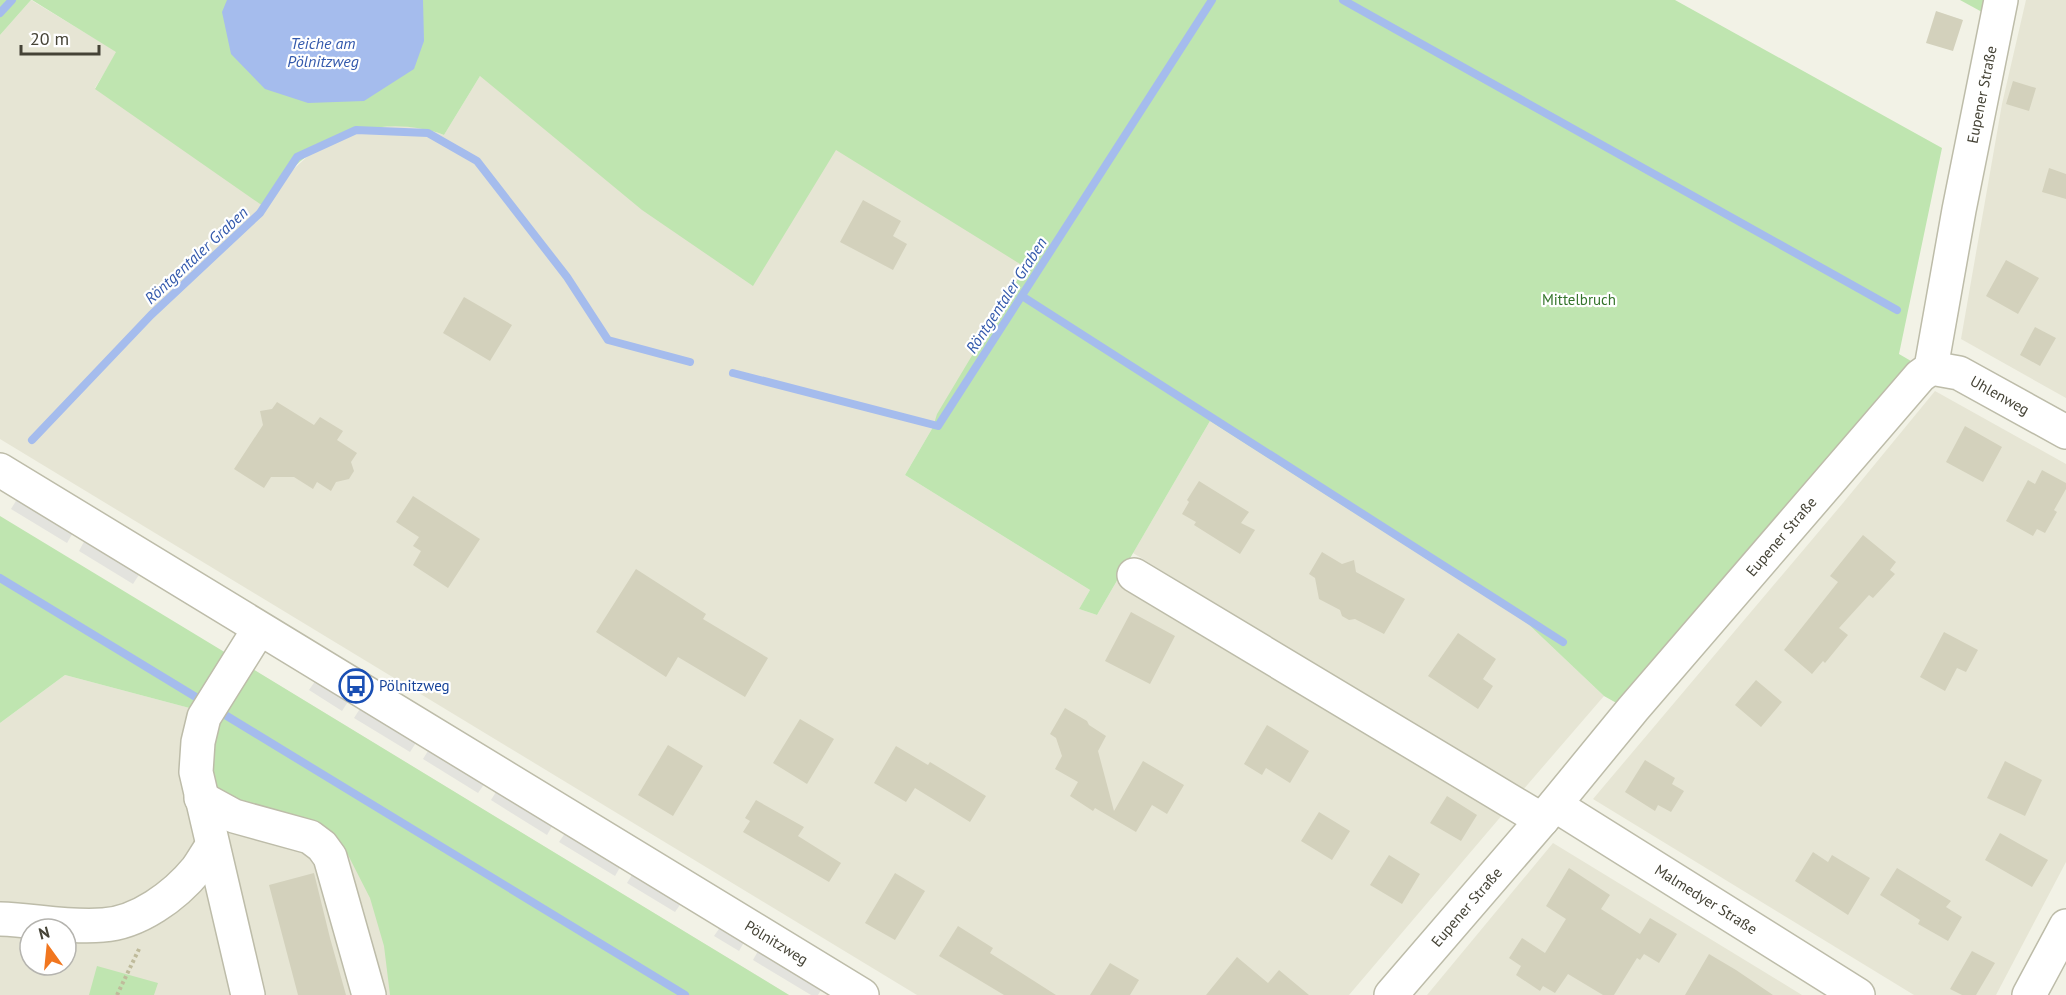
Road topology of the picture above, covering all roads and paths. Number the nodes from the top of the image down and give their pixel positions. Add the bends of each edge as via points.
1 (2001, 0) edge
2 (1932, 368) junction
3 (2066, 432) edge
4 (0, 470) edge
5 (1134, 575) dead end
6 (259, 629) junction
7 (201, 798) junction
8 (1549, 813) junction
9 (212, 846) junction
10 (0, 920) edge
11 (2066, 926) edge
12 (248, 995) edge
13 (369, 995) edge
14 (862, 995) edge
15 (1391, 995) edge
16 (1858, 995) edge
17 (2029, 995) edge

1 - 2 street, Eupener Straße
2 - 3 street, Uhlenweg via 1959,373
2 - 8 street, Eupener Straße via 1920,376 1633,709
4 - 6 street, Pölnitzweg
5 - 8 street, Malmedyer Straße
6 - 7 street via 204,717 196,772
6 - 14 street, Pölnitzweg
7 - 9 street
7 - 13 street via 234,816 310,837 322,846 330,857
8 - 15 street, Eupener Straße
8 - 16 street, Malmedyer Straße
9 - 10 street via 196,870 161,903 135,917 105,925 74,926
9 - 12 street
11 - 17 street

